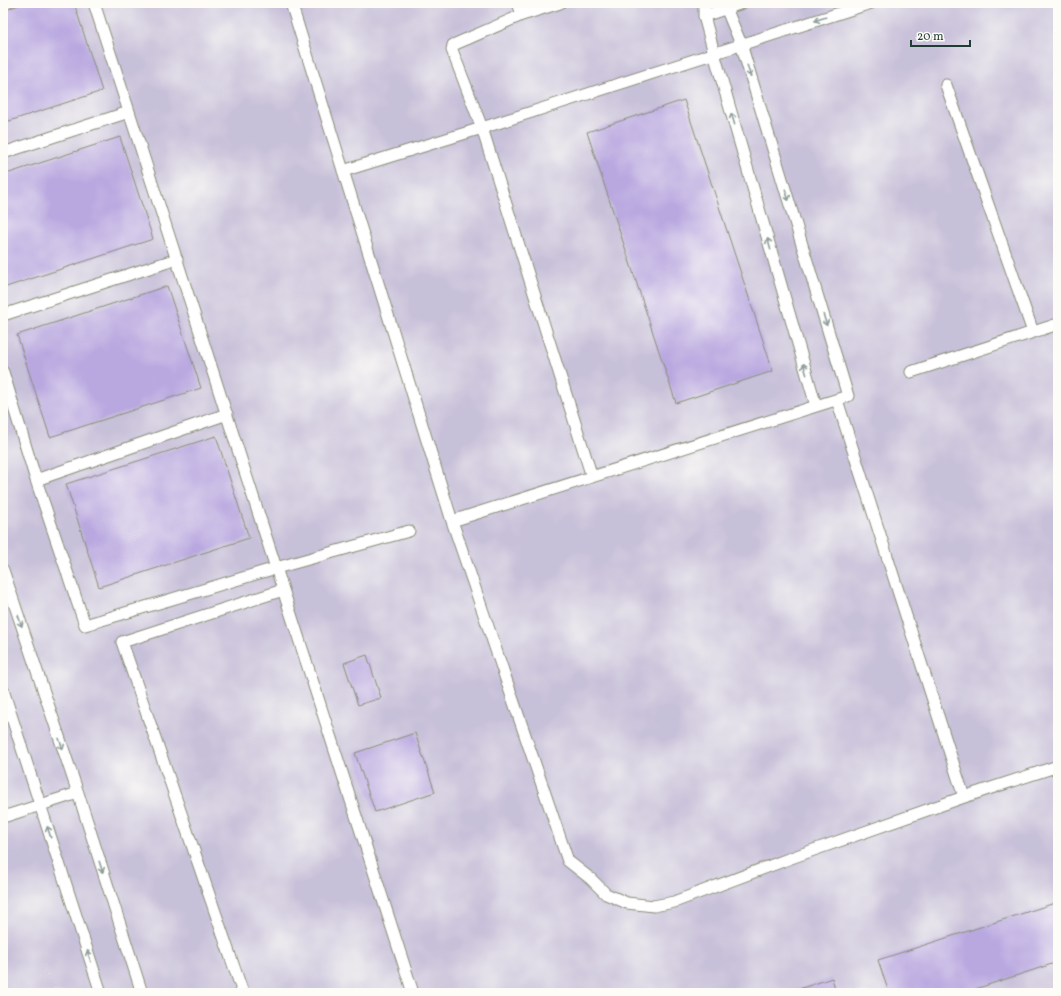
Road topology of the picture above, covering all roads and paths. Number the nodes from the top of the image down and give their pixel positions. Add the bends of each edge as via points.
1 (7, 3) edge
2 (94, 3) edge
3 (291, 3) edge
4 (518, 3) edge
5 (560, 3) edge
6 (704, 3) edge
7 (742, 3) edge
8 (871, 3) edge
9 (3, 4) edge
10 (724, 5) edge
11 (522, 15) junction
12 (704, 16) junction
13 (741, 44) junction
14 (714, 53) junction
15 (946, 85) dead end
16 (129, 112) junction
17 (482, 128) junction
18 (3, 153) edge
19 (343, 171) junction
20 (177, 259) junction
21 (3, 315) edge
22 (1058, 324) edge
23 (1033, 332) junction
24 (3, 372) edge
25 (911, 372) dead end
26 (837, 400) junction
27 (816, 406) junction
28 (227, 414) junction
29 (592, 477) junction
30 (36, 480) junction
31 (452, 521) junction
32 (409, 531) dead end
33 (276, 568) junction
34 (3, 570) edge
35 (283, 590) junction
36 (3, 690) edge
37 (1058, 766) edge
38 (78, 793) junction
39 (964, 797) junction
40 (41, 805) junction
41 (3, 817) edge
42 (101, 993) edge
43 (142, 993) edge
44 (243, 993) edge
45 (413, 993) edge

1 - 9 lane
2 - 16 lane
3 - 19 lane
4 - 11 lane
5 - 11 lane
6 - 12 lane
7 - 10 lane
8 -> 13 lane
10 - 12 lane
10 - 13 lane
11 - 17 lane via 452,47
12 - 14 lane
13 - 14 lane
13 -> 26 lane via 848,396
14 - 17 lane
27 -> 14 lane
15 - 23 lane
16 - 18 lane
16 - 20 lane
17 - 19 lane
17 - 29 lane
19 - 31 lane
20 - 21 lane
20 - 28 lane
22 - 23 lane
23 - 25 lane
24 - 30 lane
26 - 27 lane
26 - 39 lane
27 - 29 lane
28 - 30 lane
28 - 33 lane
29 - 31 lane
30 - 33 lane via 85,625
31 - 39 lane via 568,861 606,894 627,903 654,906 674,902
32 - 33 lane
33 - 35 lane
34 -> 38 lane
35 - 44 lane via 122,642
35 - 45 lane
36 - 40 lane
37 - 39 lane
38 - 40 lane
38 -> 43 lane
40 - 41 lane
42 -> 40 lane

